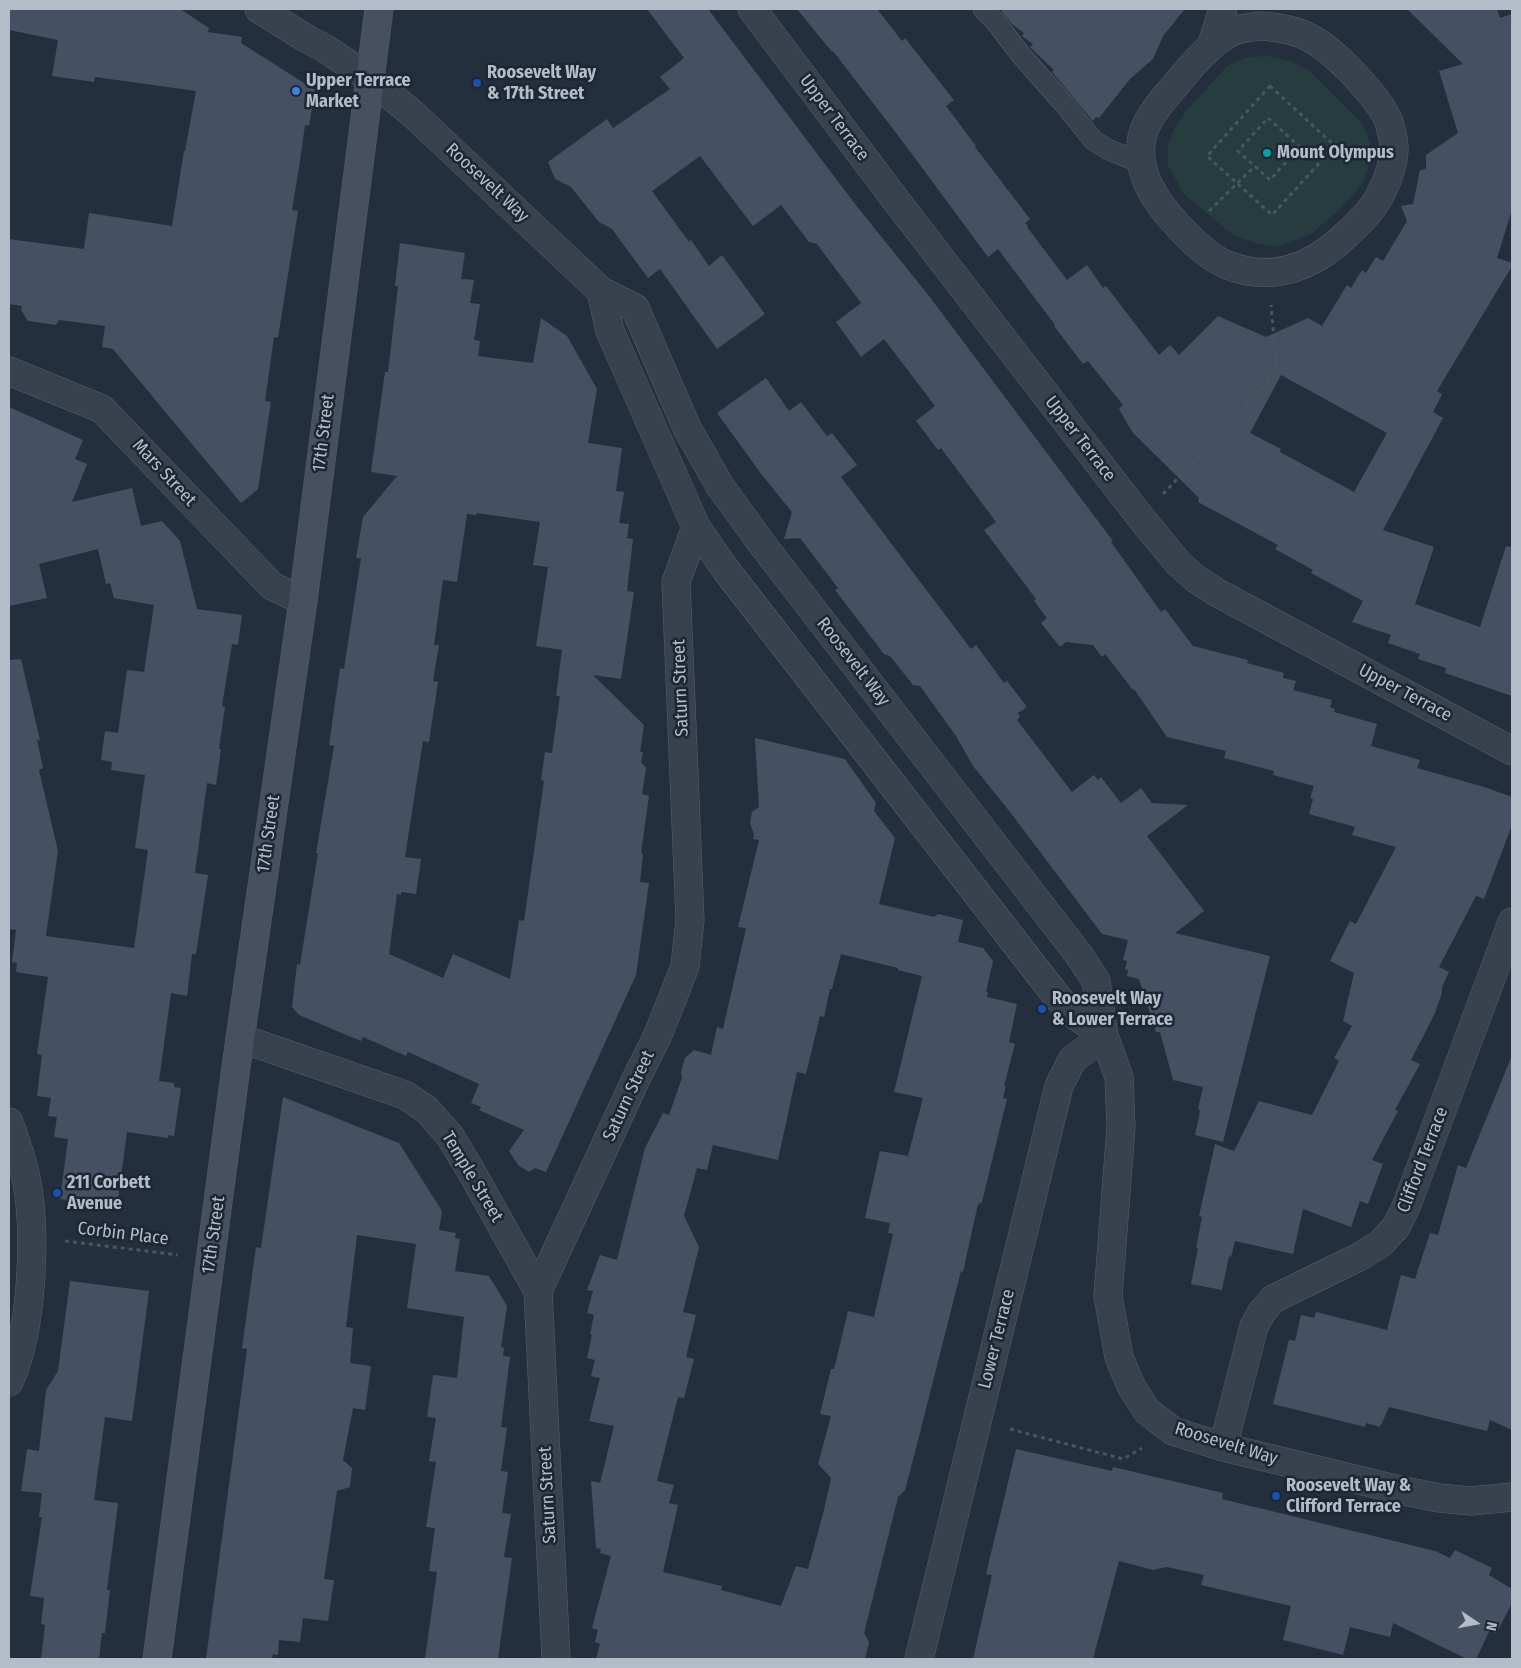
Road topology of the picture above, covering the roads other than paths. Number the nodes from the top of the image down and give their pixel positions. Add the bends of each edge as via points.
1 (259, 9) edge
2 (378, 9) edge
3 (752, 9) edge
4 (983, 9) edge
5 (1223, 9) edge
6 (1284, 9) edge
7 (1211, 47) junction
8 (1331, 52) junction
9 (368, 78) junction
10 (1141, 163) junction
11 (601, 291) junction
12 (9, 371) edge
13 (696, 527) junction
14 (303, 601) junction
15 (1512, 750) edge
16 (1512, 922) edge
17 (1104, 1036) junction
18 (240, 1038) junction
19 (9, 1122) edge
20 (538, 1291) junction
21 (9, 1382) edge
22 (1223, 1447) junction
23 (1512, 1498) edge
24 (157, 1659) edge
25 (556, 1659) edge
26 (919, 1659) edge

1 - 9 street, Roosevelt Way
2 - 9 main road, 17th Street
3 - 15 street, Upper Terrace via 1178,564 1216,592
4 - 10 lane via 1093,140 1107,150
5 - 7 street
6 - 8 street
7 - 8 street via 1234,31 1260,26 1284,28 1308,37
7 - 10 street via 1148,120 1141,142
8 - 10 street via 1375,99 1389,121 1394,146 1392,170 1381,195 1360,222 1315,260 1293,269 1269,272 1248,271 1226,264 1186,234 1164,211 1150,190
9 - 11 street, Roosevelt Way via 413,114
9 - 14 main road, 17th Street
11 - 13 street via 610,331
11 - 17 street, Roosevelt Way via 635,308 687,428 720,486 1079,955 1096,982
12 - 14 street, Mars Street via 102,409 272,586
13 - 17 street via 1058,998 1072,1013
13 - 20 street, Saturn Street via 676,582 690,920 685,966 657,1037
14 - 18 main road, 17th Street
16 - 22 street, Clifford Terrace via 1396,1227 1380,1244 1273,1299 1262,1312 1254,1326
17 - 22 street, Roosevelt Way via 1118,1077 1121,1127 1108,1296 1119,1357 1131,1386 1147,1411 1173,1431
17 - 26 street, Lower Terrace via 1072,1060 1059,1086
18 - 20 street, Temple Street via 405,1095 427,1110 463,1157
18 - 24 main road, 17th Street
19 - 21 street via 24,1170 31,1236 29,1296 21,1346
20 - 25 street, Saturn Street
22 - 23 street, Roosevelt Way via 1439,1498 1471,1501

